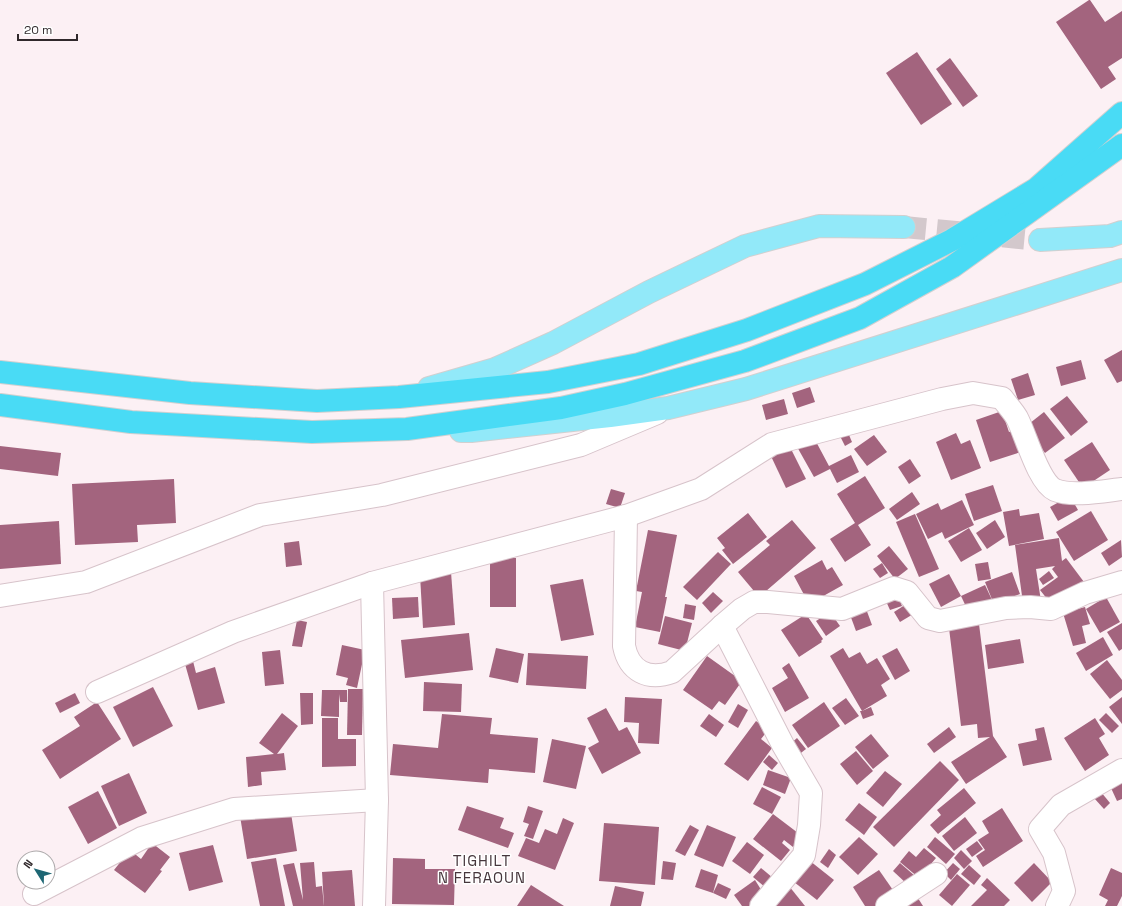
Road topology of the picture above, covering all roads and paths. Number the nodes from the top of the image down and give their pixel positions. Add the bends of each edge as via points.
1 (1122, 113) edge
2 (1122, 145) edge
3 (904, 227) tunnel mouth
4 (1122, 232) edge
5 (1040, 240) tunnel mouth
6 (1122, 270) edge
7 (0, 372) edge
8 (399, 397) junction
9 (0, 405) edge
10 (668, 408) junction
11 (408, 429) junction
12 (1122, 489) edge
13 (626, 516) junction
14 (1122, 582) edge
15 (372, 583) junction
16 (0, 596) edge
17 (722, 626) junction
18 (97, 692) dead end
19 (1122, 770) edge
20 (377, 800) junction
21 (936, 874) dead end
22 (34, 894) dead end
23 (374, 906) edge
24 (762, 906) edge
25 (887, 906) edge
26 (1057, 906) edge

1 - 8 highway via 1036,190 952,240 865,284 746,330 640,364 548,382
2 - 11 highway via 952,267 860,318 745,361 624,394 561,408
3 - 8 main road via 819,226 745,246 495,369
4 - 5 main road via 1110,236
6 - 10 main road via 746,389
7 - 8 highway via 190,394 317,401
9 - 11 highway via 139,422 312,432
10 - 11 main road via 471,431
10 - 16 street via 581,445 382,495 260,515 86,582
12 - 13 street via 1087,494 1059,492 1053,489 1044,481 1016,418 1002,398 973,393 772,444 701,489
13 - 15 street
13 - 17 street via 624,646 630,663 637,670 654,676 672,672
14 - 17 street via 1085,593 1051,609 1006,608 940,621 928,618 908,592 894,588 842,609 754,602
15 - 18 street via 233,632
15 - 20 street
17 - 24 street via 783,745 811,793 804,855
19 - 26 street via 1061,805 1040,829 1054,853 1064,891
20 - 22 street via 234,809 142,838
20 - 23 street
21 - 25 street

